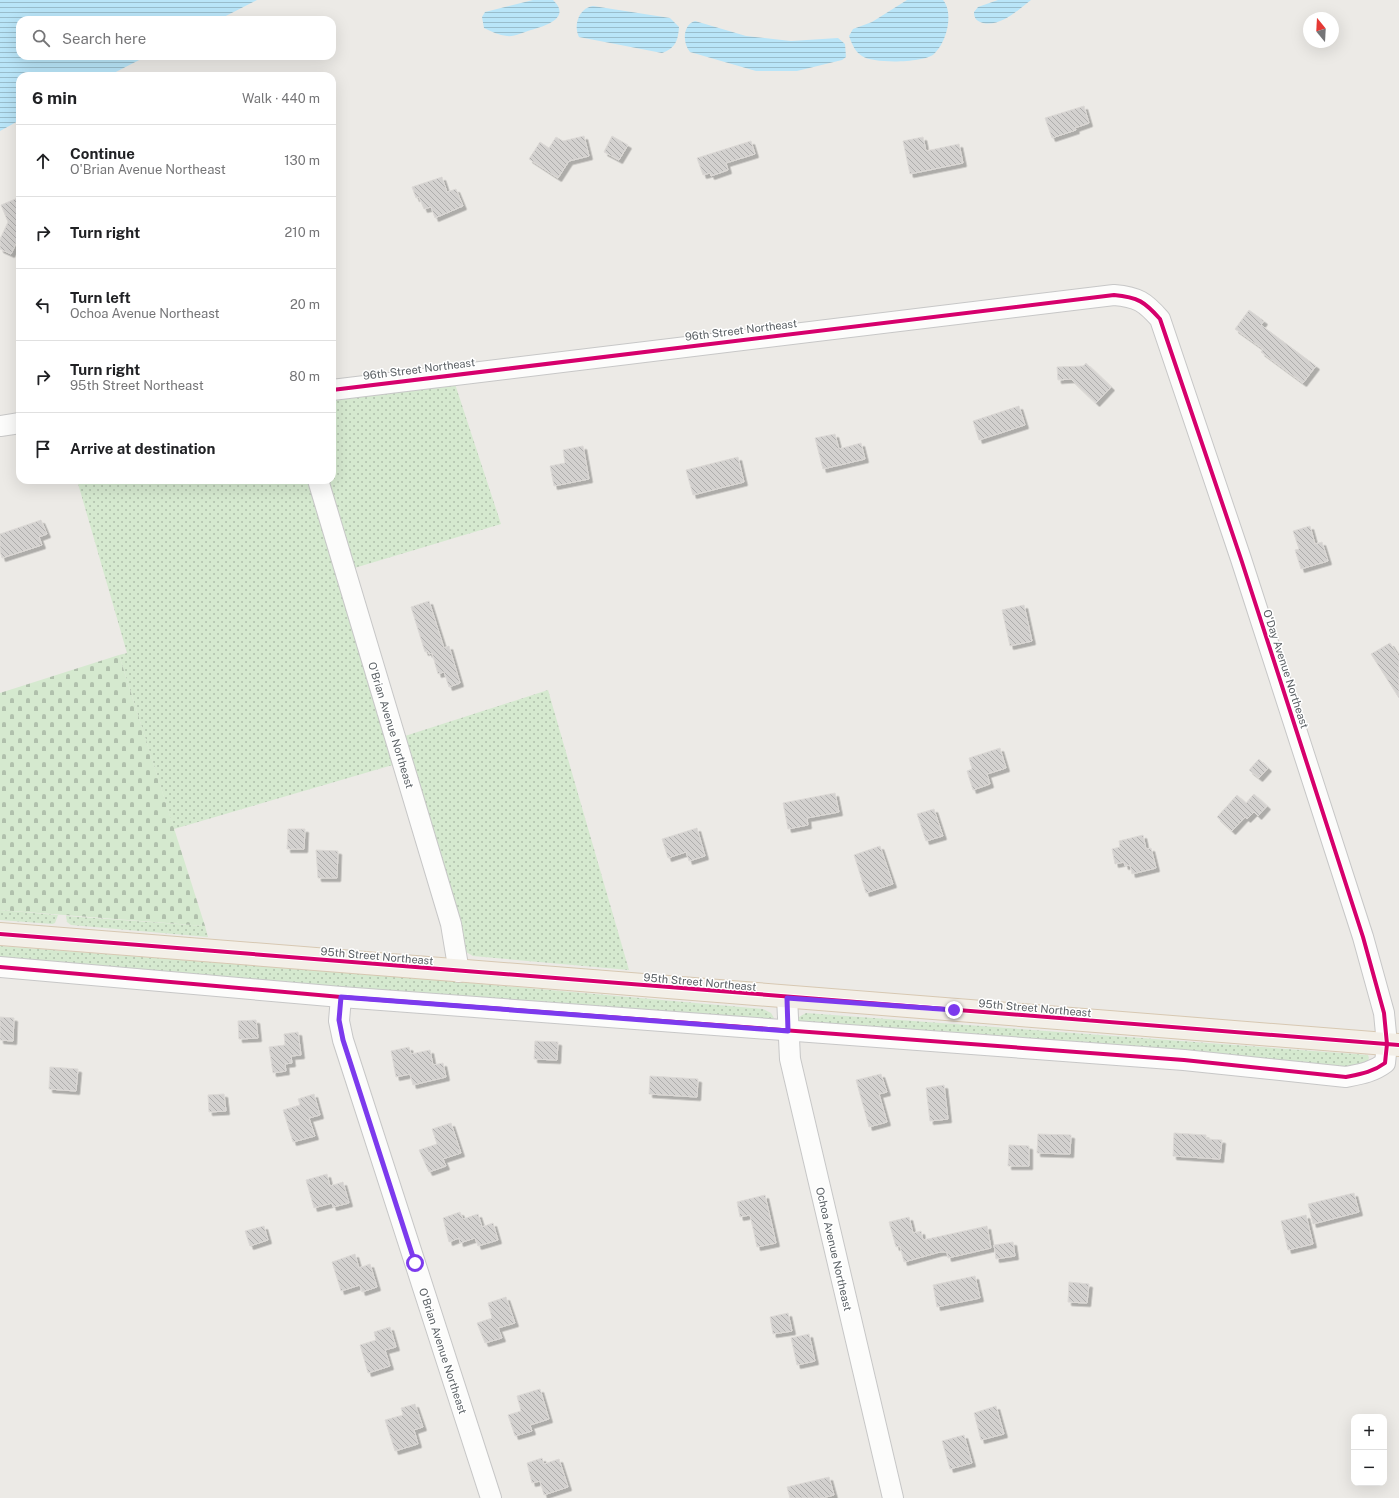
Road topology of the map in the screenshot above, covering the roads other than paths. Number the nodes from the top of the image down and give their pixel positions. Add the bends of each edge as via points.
1 (1149, 306) joint
2 (336, 390) edge
3 (16, 424) edge
4 (0, 426) edge
5 (319, 484) edge
6 (0, 934) edge
7 (0, 967) edge
8 (459, 972) junction
9 (341, 997) junction
10 (787, 998) junction
11 (788, 1031) junction
12 (1393, 1044) edge
13 (491, 1498) edge
14 (893, 1498) edge

1 - 2 street, 96th Street Northeast via 1129,296 1114,295
1 - 12 street, O'Day Avenue Northeast via 1160,319 1260,617 1363,937
3 - 4 street
5 - 8 street, O'Brian Avenue Northeast via 451,924
6 - 8 main road, 95th Street Northeast
7 - 9 street
8 - 10 main road, 95th Street Northeast
9 - 11 street
9 - 13 street, O'Brian Avenue Northeast via 339,1020 343,1040
10 - 11 street, Ochoa Avenue Northeast
10 - 12 main road, 95th Street Northeast
11 - 12 street, O'Day Avenue Northeast via 1184,1060 1346,1077 1377,1069 1385,1063
11 - 14 street, Ochoa Avenue Northeast via 790,1059

